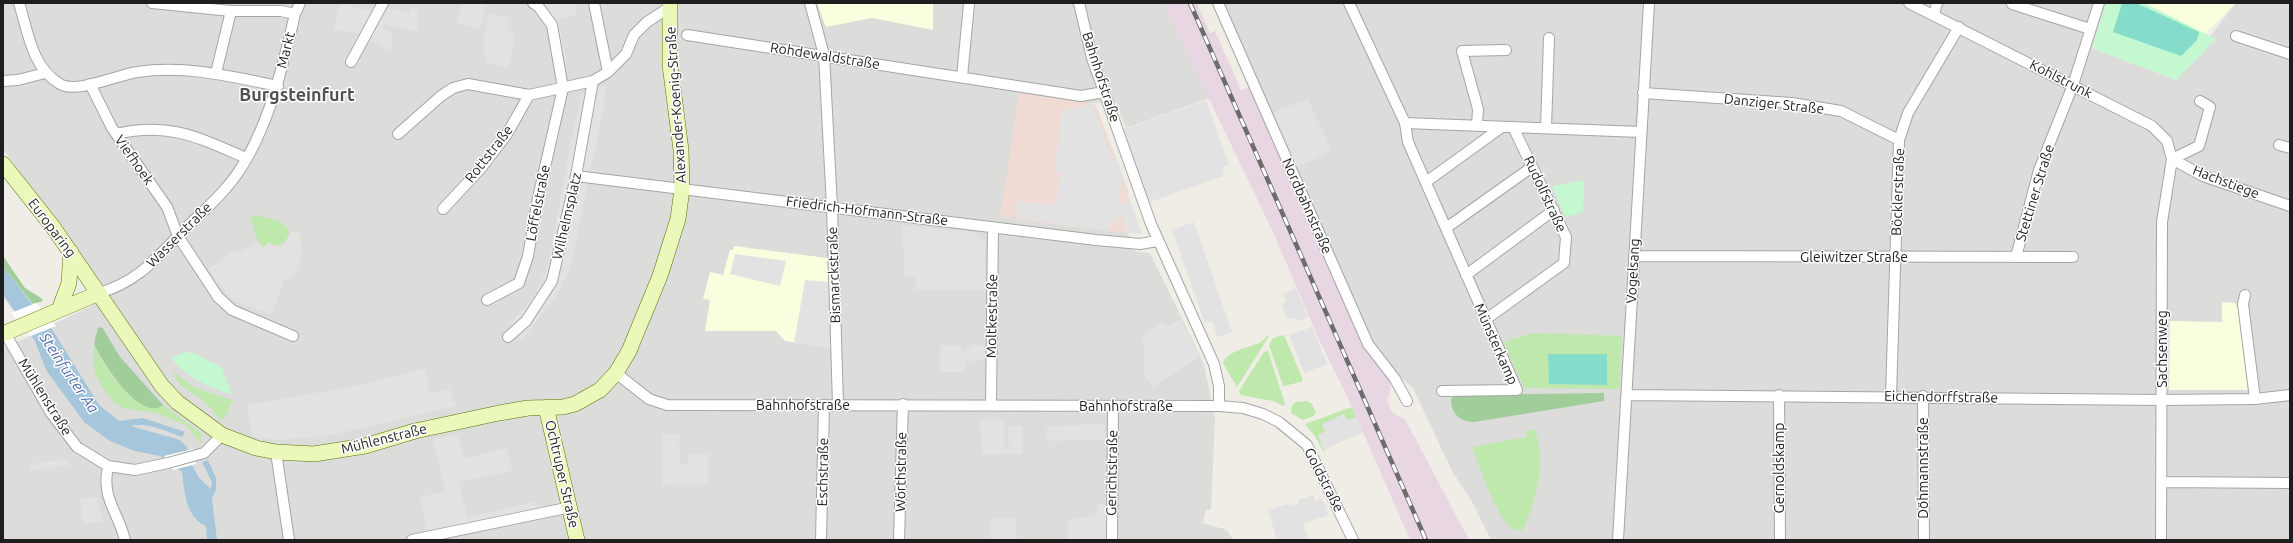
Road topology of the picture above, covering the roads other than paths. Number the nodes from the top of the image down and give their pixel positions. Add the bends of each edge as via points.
1 (19, 3) edge
2 (152, 3) edge
3 (300, 3) edge
4 (383, 3) edge
5 (594, 3) edge
6 (810, 3) edge
7 (1080, 3) edge
8 (1218, 3) edge
9 (1349, 3) edge
10 (1649, 3) edge
11 (1909, 3) edge
12 (1937, 3) edge
13 (2099, 3) edge
14 (537, 4) edge
15 (968, 4) dead end
16 (2012, 4) dead end
17 (670, 5) edge
18 (280, 7) edge
19 (231, 11) junction
20 (295, 14) junction
21 (1934, 15) junction
22 (1959, 27) junction
23 (2090, 29) junction
24 (687, 35) dead end
25 (2236, 36) dead end
26 (1549, 38) dead end
27 (1506, 50) dead end
28 (2290, 54) edge
29 (824, 55) junction
30 (350, 62) dead end
31 (608, 72) junction
32 (45, 73) junction
33 (216, 73) junction
34 (962, 77) junction
35 (3, 81) edge
36 (593, 81) junction
37 (90, 84) junction
38 (2073, 85) junction
39 (278, 86) junction
40 (563, 88) junction
41 (1104, 92) junction
42 (1643, 93) junction
43 (530, 95) junction
44 (2200, 101) dead end
45 (1405, 123) junction
46 (1477, 125) junction
47 (1508, 127) junction
48 (1546, 128) junction
49 (1641, 132) junction
50 (116, 134) junction
51 (398, 134) dead end
52 (1899, 140) junction
53 (2280, 144) dead end
54 (2290, 148) edge
55 (246, 158) junction
56 (2172, 159) junction
57 (3, 164) edge
58 (1532, 166) junction
59 (576, 176) junction
60 (1426, 182) junction
61 (682, 189) junction
62 (2290, 206) edge
63 (832, 207) junction
64 (443, 209) dead end
65 (1554, 210) junction
66 (993, 227) junction
67 (1446, 228) junction
68 (178, 236) junction
69 (1157, 241) junction
70 (71, 252) junction
71 (1634, 256) junction
72 (2016, 256) junction
73 (1896, 257) junction
74 (2073, 257) dead end
75 (1466, 275) junction
76 (99, 293) junction
77 (2245, 295) dead end
78 (487, 300) dead end
79 (56, 312) junction
80 (1485, 320) junction
81 (4, 334) edge
82 (293, 336) dead end
83 (508, 337) dead end
84 (616, 373) junction
85 (1442, 391) dead end
86 (1627, 395) junction
87 (2290, 395) edge
88 (1779, 396) junction
89 (1891, 396) junction
90 (1923, 396) junction
91 (2255, 399) junction
92 (2162, 400) junction
93 (1407, 402) dead end
94 (903, 404) junction
95 (824, 405) junction
96 (838, 405) junction
97 (991, 405) junction
98 (1219, 406) junction
99 (546, 407) junction
100 (1113, 407) junction
101 (222, 435) junction
102 (276, 452) junction
103 (108, 466) junction
104 (2162, 482) junction
105 (2290, 483) edge
106 (571, 507) junction
107 (125, 540) edge
108 (289, 540) edge
109 (412, 540) edge
110 (577, 540) edge
111 (821, 540) edge
112 (899, 540) edge
113 (1112, 540) edge
114 (1353, 540) edge
115 (1618, 540) edge
116 (1780, 540) edge
117 (1924, 540) edge
118 (2161, 540) edge

1 - 32 street via 36,59
2 - 19 street, Markt
3 - 20 street, Markt
4 - 30 street
5 - 31 street
6 - 29 street, Bismarckstraße
7 - 41 street, Bahnhofstraße via 1090,51
8 - 93 street, Nordbahnstraße via 1368,344 1395,379
9 - 45 street, Münsterkamp
10 - 42 street, Vogelsang
11 - 21 street, Kohlstrunk
12 - 21 street
13 - 23 street, Stettiner Straße
14 - 40 street via 552,25
15 - 34 street
16 - 23 street
17 - 31 street via 634,35 626,54
17 - 61 main road, Alexander-Koenig-Straße via 670,65 681,150
18 - 19 street, Markt
18 - 20 street, Markt
19 - 33 street
20 - 39 street, Markt
21 - 22 street, Kohlstrunk
22 - 38 street, Kohlstrunk
22 - 52 street, Böcklerstraße via 1908,113
23 - 38 street, Stettiner Straße
24 - 29 street, Rohdewaldstraße
25 - 28 street
26 - 48 street
27 - 46 street via 1462,51 1478,109
29 - 34 street, Rohdewaldstraße
29 - 63 street, Bismarckstraße
31 - 36 street
32 - 35 street
32 - 37 street via 61,85 76,88
33 - 37 street via 172,69 145,71 119,75
33 - 39 street
34 - 41 street, Rohdewaldstraße via 1081,96
36 - 40 street
36 - 59 street, Wilhelmsplatz
37 - 50 street, Viefhoek
38 - 56 street, Kohlstrunk via 2152,126 2167,141
38 - 72 street, Stettiner Straße via 2039,170
39 - 55 street, Wasserstraße
40 - 43 street
40 - 78 street, Löffelstraße via 538,198 528,256 519,283
41 - 69 street, Bahnhofstraße
42 - 49 street, Vogelsang
42 - 52 street, Danziger Straße via 1792,103 1840,111
43 - 51 street via 468,84 454,88 441,96
43 - 64 street, Rottstraße via 507,134 482,167
44 - 56 street, Hachstiege via 2210,107 2199,146
45 - 46 street
45 - 60 street, Münsterkamp via 1408,142
46 - 47 street
47 - 48 street
47 - 58 street, Rudolfstraße
47 - 60 street
48 - 49 street
49 - 71 street, Vogelsang
50 - 55 street via 140,129 168,130 198,138
50 - 68 street, Viefhoek via 167,207
52 - 73 street, Böcklerstraße
53 - 54 street
55 - 68 street, Wasserstraße via 226,188
56 - 62 street, Hachstiege via 2204,176
56 - 92 street, Sachsenweg via 2162,222
57 - 70 main road, Europaring
58 - 65 street, Rudolfstraße
58 - 67 street
59 - 61 street, Friedrich-Hofmann-Straße
59 - 83 street, Wilhelmsplatz via 552,281 526,321
60 - 67 street, Münsterkamp
61 - 63 street, Friedrich-Hofmann-Straße
61 - 84 main road, Alexander-Koenig-Straße via 678,219 660,276 629,351
63 - 66 street, Friedrich-Hofmann-Straße
63 - 96 street, Bismarckstraße
65 - 75 street
65 - 80 street, Rudolfstraße via 1566,237 1564,263
66 - 69 street, Friedrich-Hofmann-Straße via 1140,244
66 - 97 street, Moltkestraße
67 - 75 street, Münsterkamp
68 - 76 street, Wasserstraße via 161,256 138,275 117,288
68 - 82 street, Viefhoek via 218,298 232,310
69 - 98 street, Bahnhofstraße via 1214,364 1219,386
70 - 76 main road, Europaring
70 - 79 main road via 69,283
71 - 73 street, Gleiwitzer Straße
71 - 86 street, Vogelsang
72 - 73 street, Gleiwitzer Straße
72 - 74 street, Gleiwitzer Straße
73 - 89 street, Böcklerstraße
75 - 80 street, Münsterkamp
76 - 79 main road, Wasserstraße
76 - 101 main road, Mühlenstraße via 162,386 177,402
77 - 91 street via 2243,304
79 - 81 main road, Wasserstraße
80 - 85 street, Münsterkamp via 1517,390
81 - 103 street, Mühlenstraße via 51,413 77,447
84 - 95 street, Bahnhofstraße via 649,399 667,405
84 - 99 main road, Alexander-Koenig-Straße via 600,390 576,404
86 - 88 street, Eichendorffstraße
86 - 115 street, Vogelsang
87 - 91 street, Eichendorffstraße
88 - 89 street, Eichendorffstraße
88 - 116 street, Gernoldskamp
89 - 90 street, Eichendorffstraße
90 - 92 street, Eichendorffstraße
90 - 117 street, Döhmannstraße
91 - 92 street, Eichendorffstraße
92 - 104 street, Sachsenweg
94 - 96 street, Bahnhofstraße
94 - 97 street, Bahnhofstraße
94 - 112 street, Wörthstraße
95 - 96 street, Bahnhofstraße
95 - 111 street, Eschstraße
97 - 100 street, Bahnhofstraße
98 - 100 street, Bahnhofstraße
98 - 114 street, Goldstraße via 1243,408 1262,414 1280,422 1307,445
99 - 102 main road, Mühlenstraße via 492,414 327,453
99 - 106 main road, Ochtruper Straße
100 - 113 street, Gerichtstraße
101 - 102 main road, Mühlenstraße via 240,443
101 - 103 street, Mühlenstraße via 204,453 168,463 135,470
102 - 108 street
103 - 107 street via 105,478 107,498
104 - 105 street
104 - 118 street, Sachsenweg
106 - 109 street
106 - 110 main road, Ochtruper Straße

